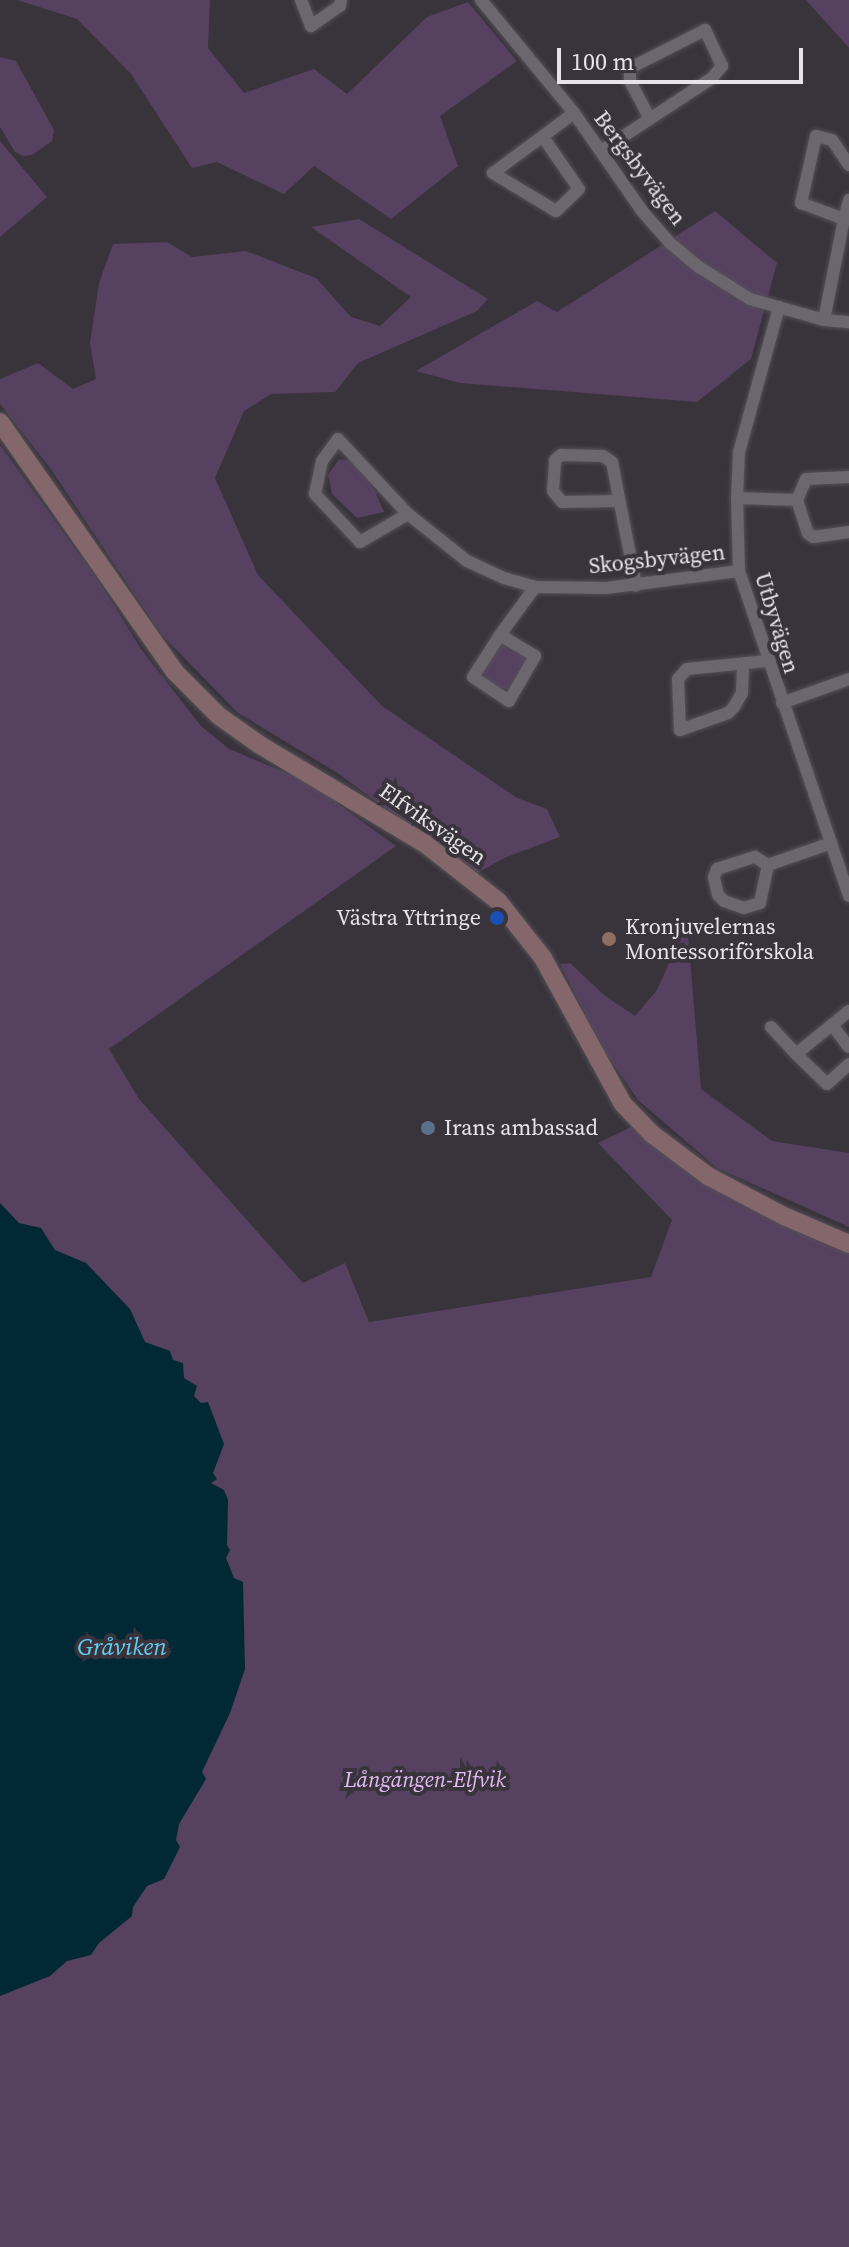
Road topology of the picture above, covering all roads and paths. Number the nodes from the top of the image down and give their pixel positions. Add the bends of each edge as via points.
1 (301, 0) edge
2 (341, 0) edge
3 (481, 0) edge
4 (574, 113) junction
5 (649, 117) junction
6 (543, 137) junction
7 (601, 151) junction
8 (849, 165) edge
9 (849, 200) edge
10 (844, 219) junction
11 (779, 307) junction
12 (824, 320) junction
13 (849, 322) edge
14 (0, 422) edge
15 (849, 477) edge
16 (737, 498) junction
17 (797, 500) junction
18 (619, 501) junction
19 (408, 514) junction
20 (849, 532) edge
21 (739, 571) junction
22 (636, 586) junction
23 (535, 587) junction
24 (500, 635) junction
25 (767, 661) junction
26 (743, 664) junction
27 (849, 679) edge
28 (782, 703) junction
29 (831, 843) junction
30 (768, 865) junction
31 (849, 896) edge
32 (849, 1011) edge
33 (833, 1026) junction
34 (771, 1027) dead end
35 (849, 1047) edge
36 (796, 1054) junction
37 (849, 1064) edge
38 (849, 1244) edge

1 - 2 street via 311,26
3 - 4 street, Bergsbyvägen
4 - 6 street
4 - 7 street, Bergsbyvägen
5 - 5 street via 712,78 722,66 705,30 630,68 630,81
5 - 7 street
6 - 6 street via 493,173 556,211 579,189
7 - 11 street, Bergsbyvägen via 670,243 750,299
8 - 10 street via 832,140 816,136 801,203
9 - 10 street
10 - 12 street
11 - 12 street, Bergsbyvägen
11 - 16 street, Utbyvägen via 742,439
12 - 13 street, Bergsbyvägen
14 - 38 street, Elfviksvägen via 175,672 219,716 424,843 498,901 543,958 623,1104 652,1134 708,1176
15 - 17 street via 806,479
16 - 17 street
16 - 21 street, Utbyvägen
17 - 20 street via 813,537
18 - 18 street via 612,462 606,457 561,455 555,460 553,491 562,502
18 - 22 street
19 - 19 street, Skogsbyvägen via 378,482 338,439 322,461 315,494 360,542
19 - 23 street, Skogsbyvägen via 467,561
21 - 22 street, Skogsbyvägen
21 - 25 street, Utbyvägen
22 - 23 street, Skogsbyvägen
23 - 24 street
24 - 24 street via 473,677 509,701 535,656
25 - 26 street
25 - 28 street, Utbyvägen
26 - 26 street via 683,672 678,679 680,730 734,707 742,693
27 - 28 street
28 - 29 street, Utbyvägen
29 - 30 street
29 - 31 street, Utbyvägen
30 - 30 street via 755,857 717,869 718,895 744,908 760,903
32 - 33 street
33 - 35 street
33 - 36 street
34 - 36 street
36 - 37 street via 827,1084

